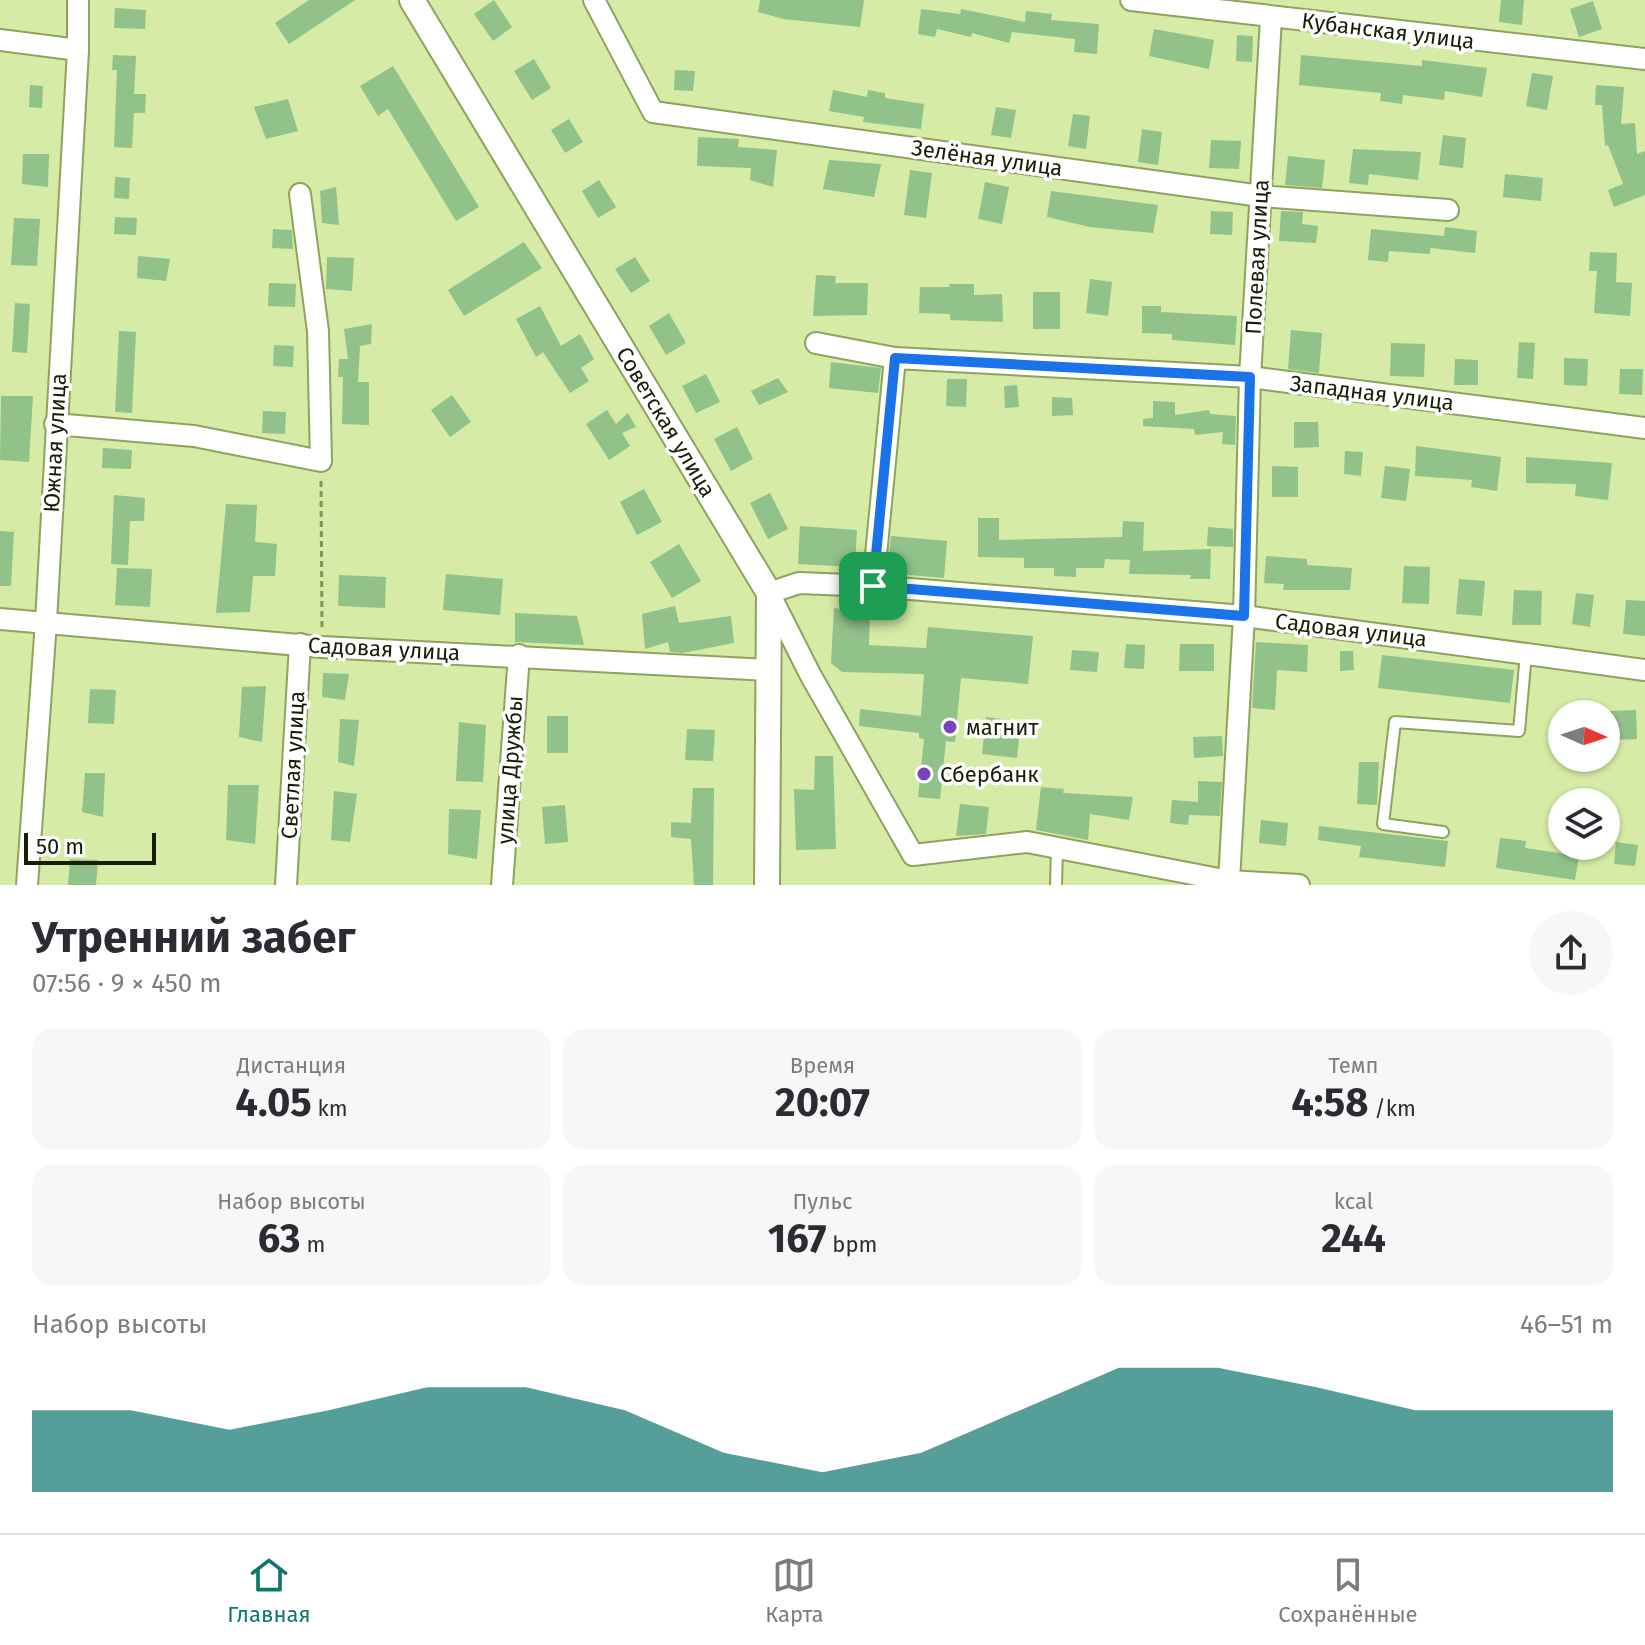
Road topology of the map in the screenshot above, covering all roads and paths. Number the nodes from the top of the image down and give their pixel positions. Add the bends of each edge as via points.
1 (78, 0) edge
2 (412, 0) edge
3 (594, 0) edge
4 (1131, 0) edge
5 (1271, 18) junction
6 (0, 40) edge
7 (78, 50) junction
8 (1645, 59) edge
9 (300, 194) dead end
10 (1261, 196) junction
11 (1448, 210) dead end
12 (816, 343) dead end
13 (895, 358) junction
14 (1250, 377) junction
15 (55, 424) junction
16 (1645, 428) edge
17 (321, 461) junction
18 (873, 586) junction
19 (769, 593) junction
20 (1244, 616) junction
21 (0, 619) edge
22 (46, 622) junction
23 (300, 644) junction
24 (322, 647) junction
25 (1526, 652) junction
26 (519, 655) junction
27 (769, 670) junction
28 (1645, 670) edge
29 (1443, 832) dead end
30 (1057, 848) junction
31 (1229, 881) junction
32 (27, 885) edge
33 (286, 885) edge
34 (502, 885) edge
35 (767, 885) edge
36 (1056, 885) edge
37 (1299, 885) edge

1 - 7 street, Южная улица
2 - 19 street, Советская улица
3 - 10 street, Зелёная улица via 653,112
4 - 5 street, Кубанская улица
5 - 8 street, Кубанская улица
5 - 10 street, Полевая улица
6 - 7 street
7 - 15 street, Южная улица
9 - 17 street via 318,331
10 - 11 street, Зелёная улица
10 - 14 street, Полевая улица
12 - 13 street, Западная улица
13 - 14 street, Западная улица
13 - 18 street
14 - 16 street, Западная улица
14 - 20 street, Полевая улица
15 - 17 street via 194,436
15 - 22 street, Южная улица
17 - 24 path
18 - 19 street, Садовая улица via 799,583
18 - 20 street, Садовая улица
19 - 27 street
19 - 30 street via 913,855 1027,842
20 - 25 street, Садовая улица
20 - 31 street, Полевая улица
21 - 22 street, Садовая улица
22 - 23 street, Садовая улица
22 - 32 street, Южная улица
23 - 24 street, Садовая улица
23 - 33 street, Светлая улица
24 - 26 street, Садовая улица
25 - 28 street, Садовая улица
25 - 29 lane via 1519,731 1395,722 1383,824
26 - 27 street, Садовая улица
26 - 34 street, улица Дружбы
27 - 35 street
30 - 31 street
30 - 36 lane
31 - 37 street

